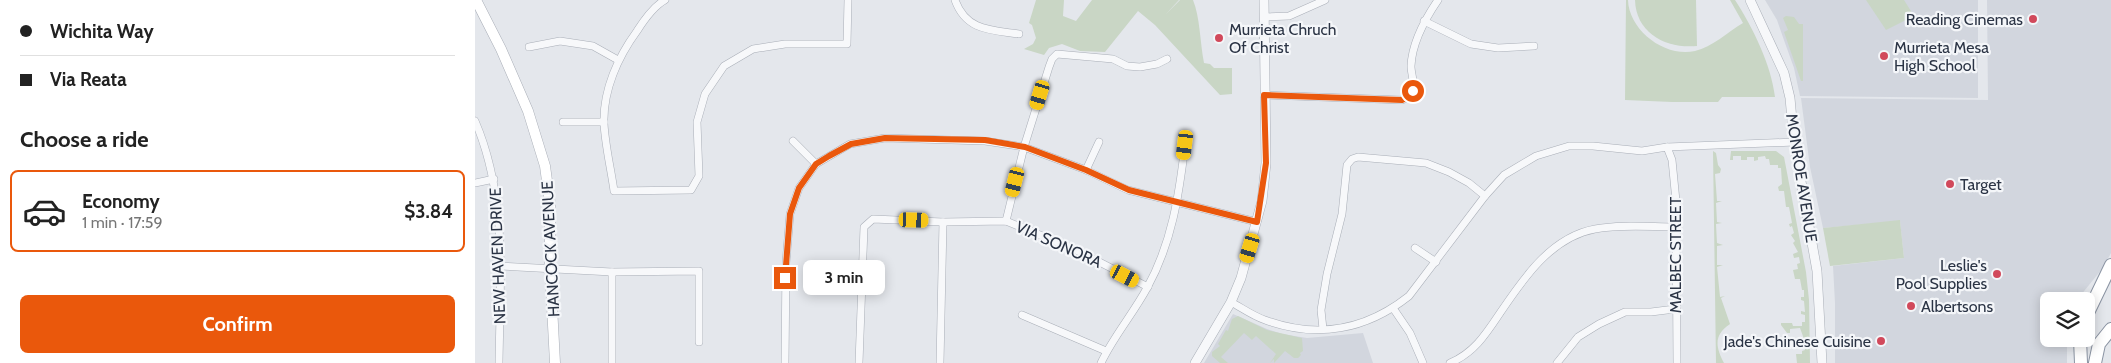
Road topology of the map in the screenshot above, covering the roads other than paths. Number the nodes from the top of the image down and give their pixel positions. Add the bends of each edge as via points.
1 (476, 0) edge
2 (848, 0) edge
3 (955, 0) edge
4 (1264, 0) edge
5 (1325, 0) edge
6 (1438, 0) edge
7 (1750, 0) edge
8 (661, 1) edge
9 (1264, 16) junction
10 (1424, 21) junction
11 (1019, 34) dead end
12 (1535, 46) dead end
13 (529, 47) dead end
14 (1167, 59) dead end
15 (618, 60) junction
16 (1264, 95) junction
17 (475, 121) edge
18 (563, 122) dead end
19 (604, 122) junction
20 (793, 141) dead end
21 (1099, 142) dead end
22 (1794, 142) junction
23 (1185, 145) dead end
24 (1025, 147) junction
25 (1667, 147) junction
26 (816, 164) junction
27 (1086, 170) junction
28 (494, 179) junction
29 (475, 183) edge
30 (1485, 196) junction
31 (1179, 202) junction
32 (1005, 220) junction
33 (943, 222) junction
34 (1257, 222) junction
35 (1676, 227) junction
36 (1415, 248) dead end
37 (1436, 262) junction
38 (2111, 265) edge
39 (500, 266) junction
40 (550, 268) junction
41 (612, 272) junction
42 (1148, 287) junction
43 (2095, 298) edge
44 (1231, 302) junction
45 (1393, 308) junction
46 (1675, 309) junction
47 (1022, 315) dead end
48 (1323, 329) junction
49 (2111, 329) edge
50 (699, 342) dead end
51 (2080, 347) edge
52 (1106, 352) junction
53 (499, 363) edge
54 (555, 363) edge
55 (612, 363) edge
56 (785, 363) edge
57 (859, 363) edge
58 (940, 363) edge
59 (1101, 363) edge
60 (1195, 363) edge
61 (1423, 363) edge
62 (1449, 363) edge
63 (1557, 363) edge
64 (1677, 363) edge
65 (1823, 363) edge
66 (2081, 363) edge
67 (2095, 363) edge

1 - 40 main road, HANCOCK AVENUE via 501,49 541,148 550,203
2 - 19 street via 847,44 785,44 753,49 724,66 705,94 697,122 699,176 691,190 614,191
3 - 11 street via 966,20 976,26
4 - 9 street
5 - 9 street via 1289,16
6 - 10 street
7 - 22 street, MONROE AVENUE via 1783,73 1790,98
8 - 15 street
9 - 16 street
10 - 12 street via 1471,44 1498,48
10 - 16 street via 1411,66 1413,91 1402,100
13 - 15 street via 560,41 593,46
14 - 24 street via 1140,67 1127,66 1113,59 1058,54 1052,60
15 - 19 street via 609,88
16 - 34 street via 1266,163
17 - 28 street, NEW HAVEN DRIVE
18 - 19 street
20 - 26 street
21 - 27 street
22 - 25 street
22 - 65 street, MONROE AVENUE via 1817,271
23 - 31 street
24 - 26 street via 985,140 885,138 851,144
24 - 27 street
24 - 32 street
25 - 30 street via 1642,150 1569,146 1536,156 1504,175
25 - 35 street, MALBEC STREET via 1672,160
26 - 56 street via 799,188 790,214
27 - 31 street via 1129,190
28 - 29 street
28 - 39 street, NEW HAVEN DRIVE
30 - 37 street
30 - 48 street via 1469,183 1426,163 1357,156 1352,159 1347,165 1342,214 1327,274 1321,310
31 - 34 street
31 - 42 street via 1165,251
32 - 33 street, VIA SONORA
32 - 42 street, VIA SONORA via 1075,250
33 - 57 street, VIA SONORA via 873,219 864,227
33 - 58 street
34 - 44 street
35 - 46 street, MALBEC STREET
35 - 62 street via 1595,229 1569,238 1546,254 1481,342 1460,359
36 - 37 street
37 - 45 street via 1409,296
38 - 43 highway
39 - 40 street
39 - 53 street, NEW HAVEN DRIVE
40 - 41 street
40 - 54 main road, HANCOCK AVENUE
41 - 50 street via 699,271
41 - 55 street
42 - 52 street
44 - 48 street via 1264,320 1293,328
44 - 60 street
45 - 48 street via 1346,328
45 - 61 street via 1410,333
46 - 63 street via 1625,312 1578,337
46 - 64 street, MALBEC STREET
47 - 52 street
49 - 67 highway via 2099,344
51 - 66 highway
52 - 59 street

